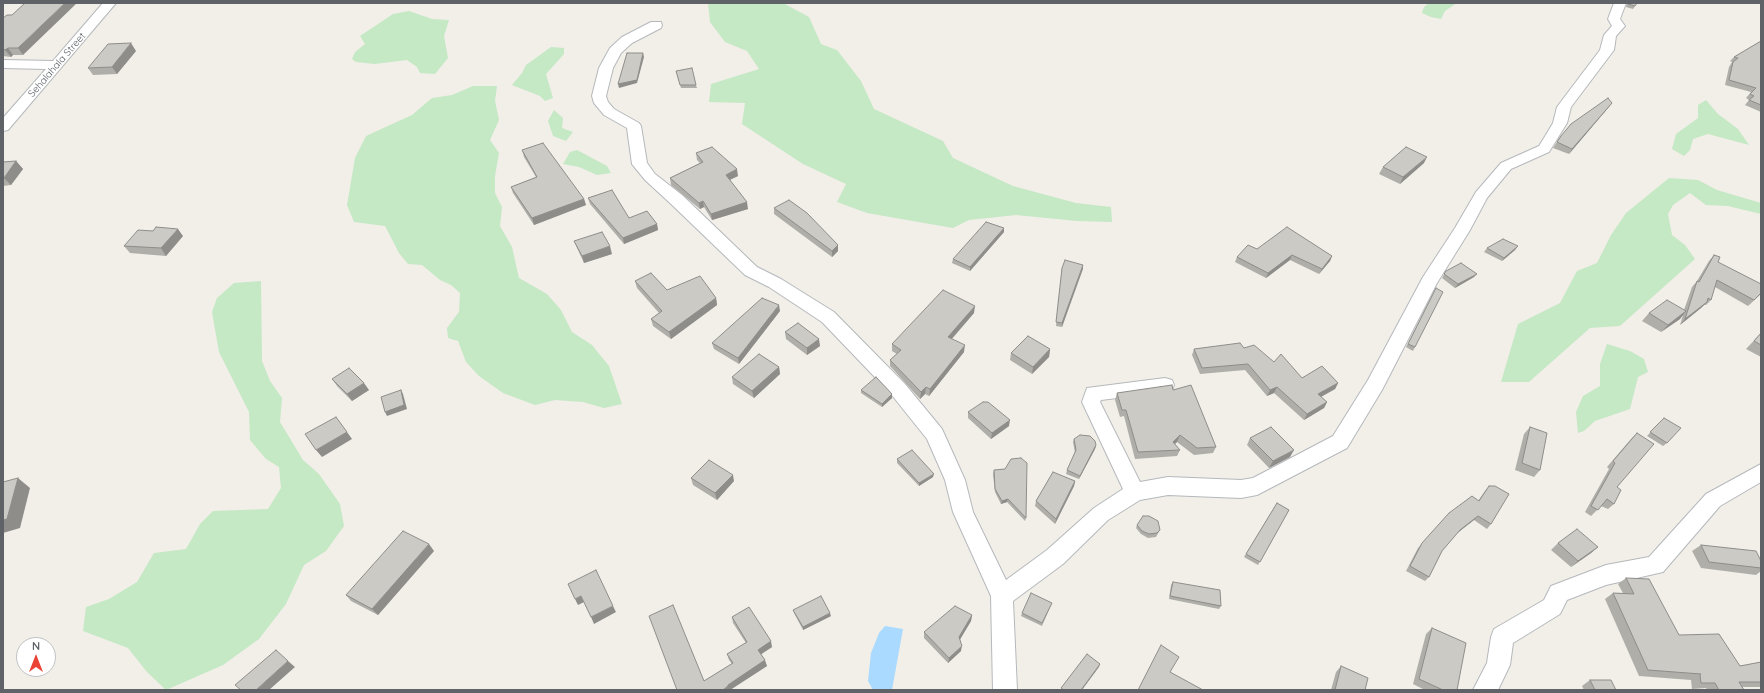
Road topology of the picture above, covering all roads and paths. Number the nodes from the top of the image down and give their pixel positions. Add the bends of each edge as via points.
1 (110, 3) edge
2 (1620, 3) edge
3 (656, 25) dead end
4 (3, 64) edge
5 (57, 65) junction
6 (3, 127) edge
7 (1165, 385) edge
8 (1761, 472) edge
9 (1135, 492) junction
10 (1002, 596) junction
11 (1005, 690) edge
12 (1485, 690) edge

1 - 5 street, Sehalahala Street
2 - 9 street via 1614,19 1619,26 1610,35 1607,50 1564,106 1560,123 1551,139 1544,149 1506,166 1481,196 1429,281 1375,385 1340,442 1257,486 1241,489 1168,486
3 - 10 street via 627,40 615,51 606,68 599,96 601,103 610,112 634,126 640,164 650,177 751,271 828,317 920,414 935,435 955,480 963,512
4 - 5 street
5 - 6 street, Sehalahala Street
7 - 9 street via 1094,393 1091,402
8 - 12 street via 1713,500 1655,565 1606,575 1559,593 1552,607 1502,637 1498,665
9 - 10 street via 1101,514 1055,557
10 - 11 street

